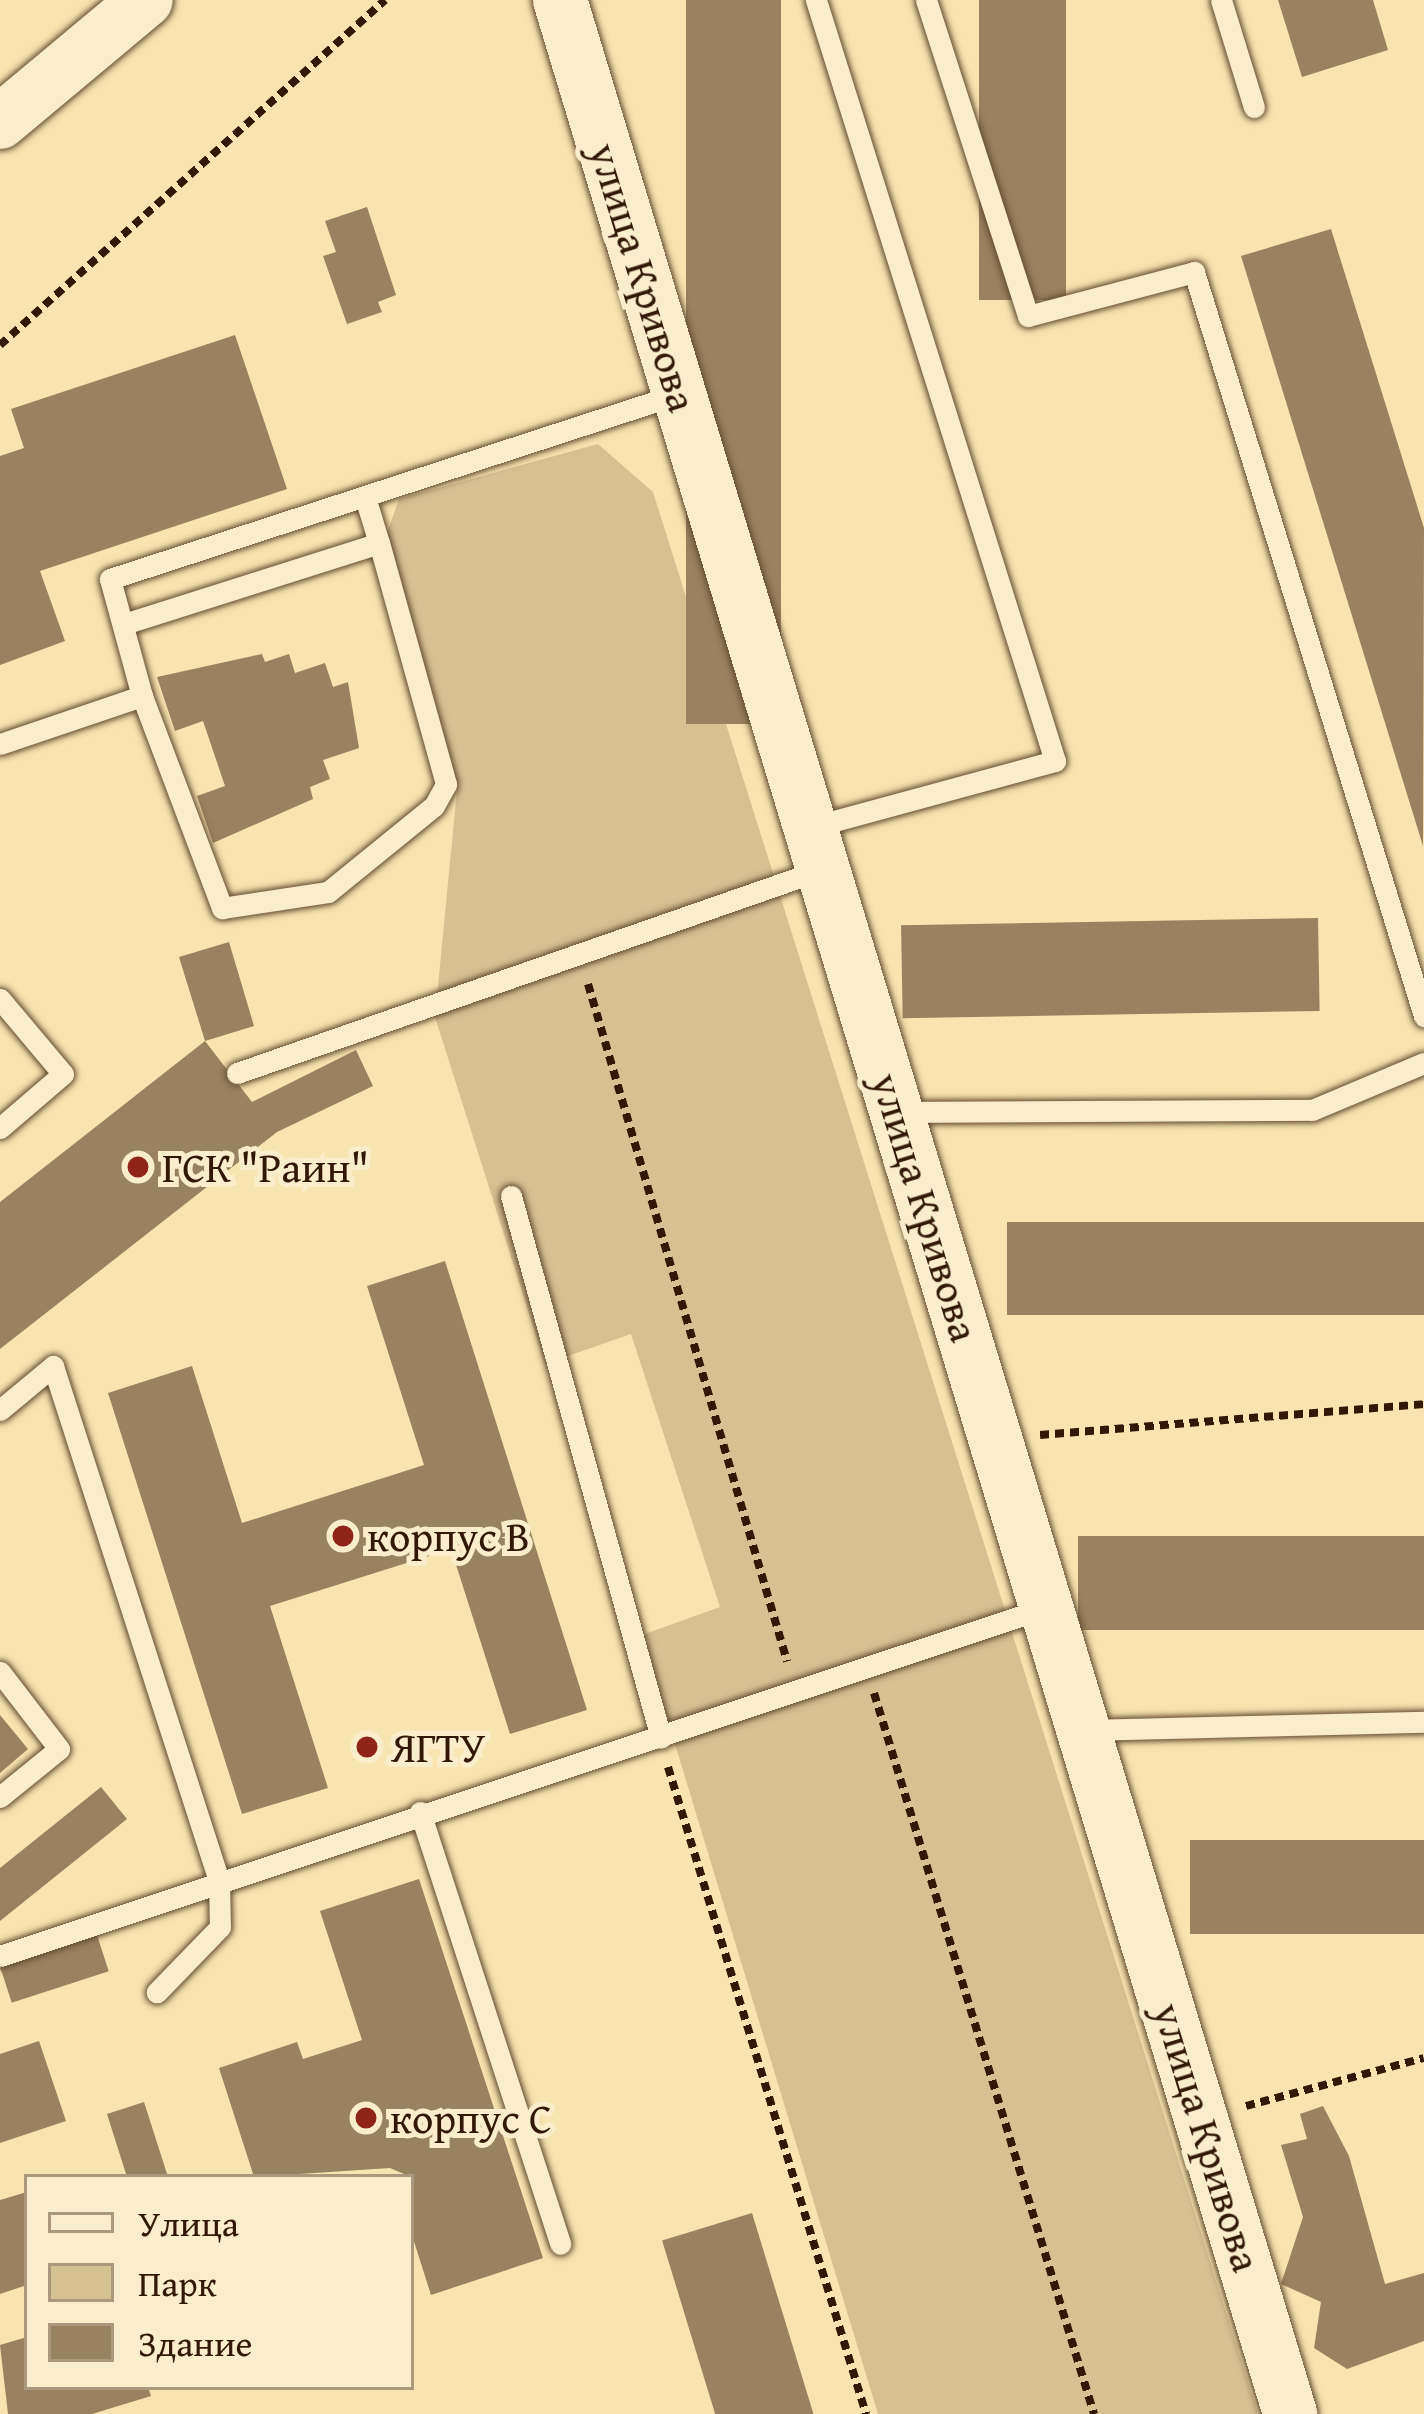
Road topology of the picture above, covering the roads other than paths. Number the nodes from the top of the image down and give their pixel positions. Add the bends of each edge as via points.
1 (146, 0) edge
2 (560, 0) edge
3 (816, 0) edge
4 (926, 0) edge
5 (1221, 0) edge
6 (1254, 107) dead end
7 (0, 122) edge
8 (680, 394) junction
9 (365, 497) junction
10 (379, 543) junction
11 (127, 623) junction
12 (142, 696) junction
13 (0, 744) edge
14 (817, 848) junction
15 (0, 1000) edge
16 (1424, 1016) edge
17 (1424, 1063) edge
18 (237, 1073) dead end
19 (897, 1112) junction
20 (0, 1128) edge
21 (511, 1196) dead end
22 (0, 1410) edge
23 (1048, 1607) junction
24 (0, 1672) edge
25 (1424, 1722) edge
26 (1085, 1730) junction
27 (661, 1738) junction
28 (0, 1797) edge
29 (420, 1812) junction
30 (219, 1881) junction
31 (0, 1956) edge
32 (157, 1992) dead end
33 (560, 2244) dead end
34 (1290, 2414) edge

1 - 7 street
2 - 8 street, улица Кривова
3 - 14 lane via 1055,761
4 - 16 lane via 1028,316 1194,272
5 - 6 lane
8 - 9 lane
8 - 14 street, улица Кривова
9 - 10 lane
9 - 11 lane via 110,579
10 - 11 lane
10 - 12 lane via 446,784 328,892 222,908
11 - 12 lane
12 - 13 lane
14 - 18 lane via 579,954
14 - 19 street, улица Кривова
15 - 20 lane via 63,1074
17 - 19 lane via 1312,1110
19 - 23 street, улица Кривова
21 - 27 lane
22 - 30 lane via 53,1366
23 - 26 street, улица Кривова
23 - 27 lane
24 - 28 lane via 58,1749
25 - 26 lane
26 - 34 street, улица Кривова
27 - 29 lane
29 - 30 lane
29 - 33 lane
30 - 31 lane
30 - 32 lane via 220,1927

